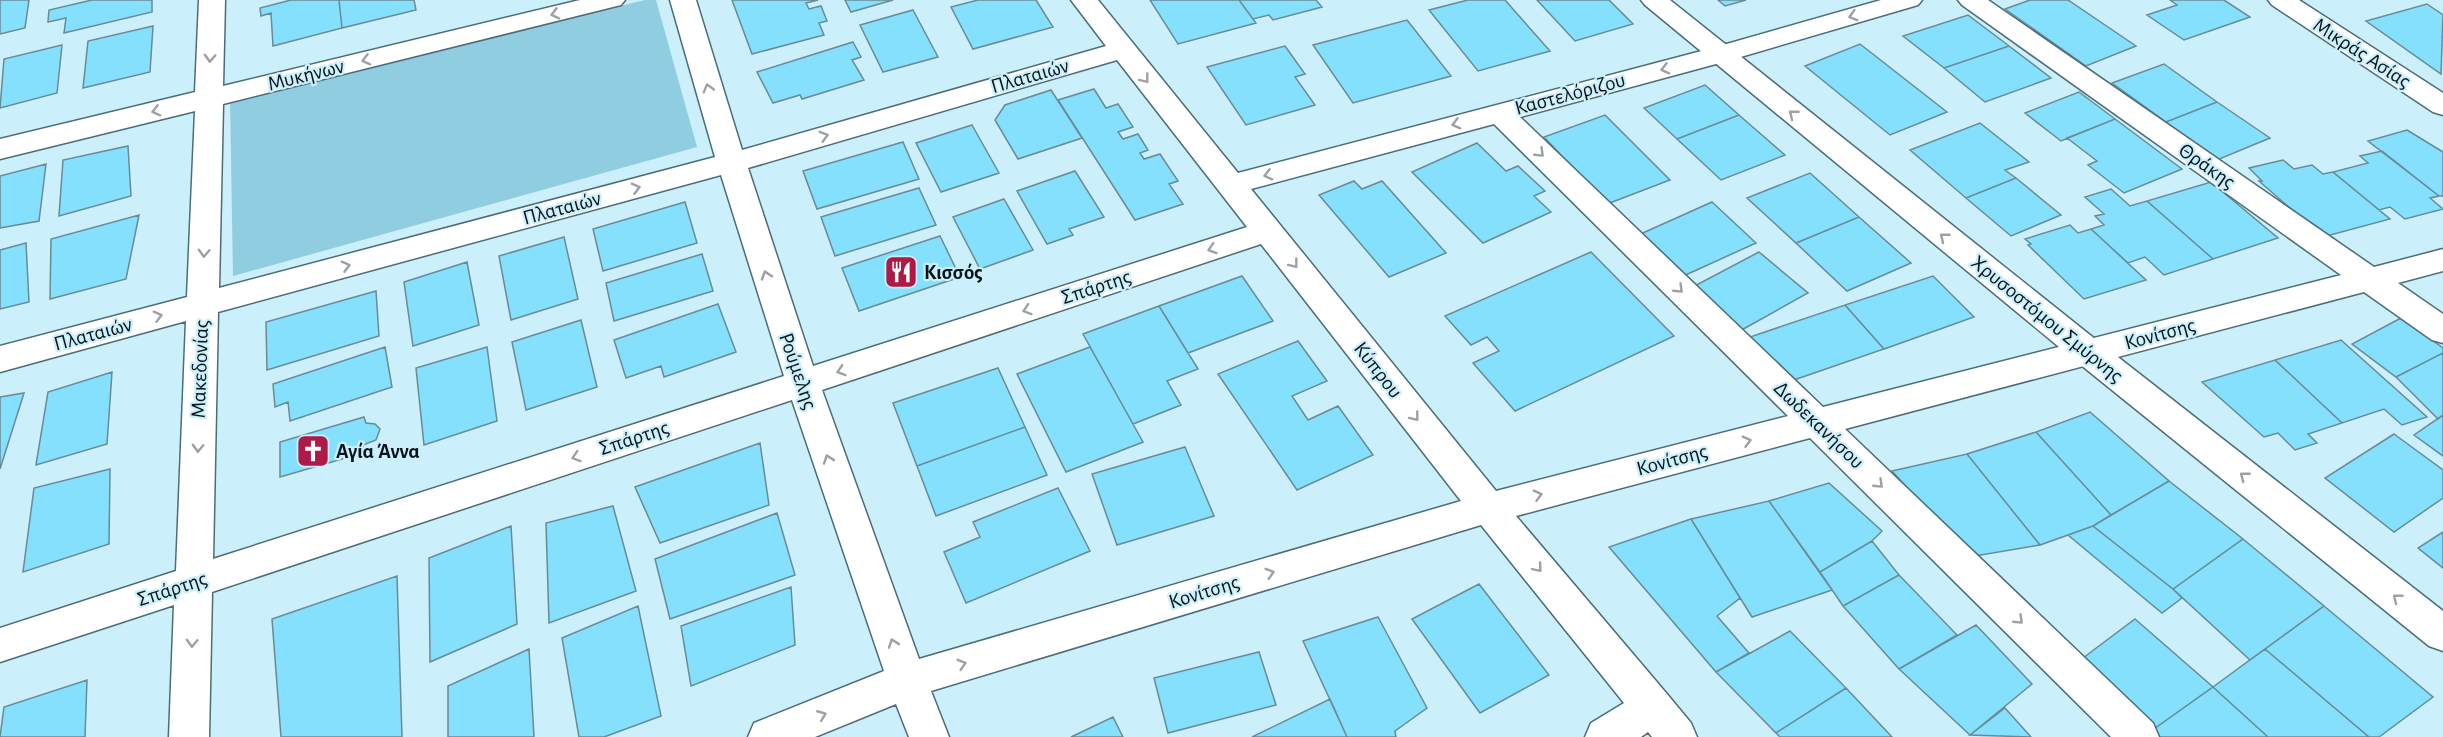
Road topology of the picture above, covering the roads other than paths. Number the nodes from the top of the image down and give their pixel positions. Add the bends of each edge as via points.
1 (212, 0) edge
2 (612, 0) edge
3 (682, 0) edge
4 (1084, 0) edge
5 (1654, 0) edge
6 (1909, 0) edge
7 (1971, 0) edge
8 (2289, 1) edge
9 (1122, 50) junction
10 (1718, 55) junction
11 (209, 99) junction
12 (2443, 106) edge
13 (1498, 112) junction
14 (0, 149) edge
15 (730, 163) junction
16 (1230, 185) junction
17 (1268, 231) junction
18 (2443, 260) edge
19 (2368, 279) junction
20 (202, 304) junction
21 (2443, 330) edge
22 (2088, 352) junction
23 (0, 359) edge
24 (801, 384) junction
25 (1817, 423) junction
26 (1488, 508) junction
27 (194, 582) junction
28 (2443, 634) edge
29 (0, 645) edge
30 (906, 681) junction
31 (1653, 706) junction
32 (189, 737) edge
33 (768, 737) edge
34 (929, 737) edge
35 (1605, 737) edge
36 (1677, 737) edge
37 (2139, 737) edge

1 -> 11 street, Μακεδονίας
2 -> 11 street, Μυκήνων
15 -> 3 street, Ρούμελης
4 - 9 street, Κύπρου
5 - 10 street, Χρυσοστόμου Σμύρνης
6 -> 10 street, Καστελόριζου
7 - 19 street, Θράκης
8 - 12 street, Μικράς Ασίας
15 -> 9 street, Πλαταιών
9 -> 16 street, Κύπρου
10 -> 13 street, Καστελόριζου
22 -> 10 street, Χρυσοστόμου Σμύρνης
11 -> 14 street, Μυκήνων
11 -> 20 street, Μακεδονίας
13 -> 16 street, Καστελόριζου
13 -> 25 street, Δωδεκανήσου
20 -> 15 street, Πλαταιών
24 -> 15 street, Ρούμελης
16 - 17 street, Κύπρου
17 -> 24 street, Σπάρτης
17 -> 26 street, Κύπρου
18 - 19 street, Κονίτσης
19 - 21 street, Θράκης
19 - 22 street, Κονίτσης
23 -> 20 street, Πλαταιών
20 -> 27 street, Μακεδονίας
22 - 25 street, Κονίτσης
28 -> 22 street, Χρυσοστόμου Σμύρνης
24 -> 27 street, Σπάρτης
30 -> 24 street, Ρούμελης
26 -> 25 street, Κονίτσης
25 -> 37 street, Δωδεκανήσου
30 -> 26 street, Κονίτσης
26 -> 31 street, Κύπρου
27 - 29 street, Σπάρτης
27 -> 32 street, Μακεδονίας
33 -> 30 street, Κονίτσης
30 - 34 street, Ρούμελης
31 - 35 street
31 - 36 street, Κύπρου

